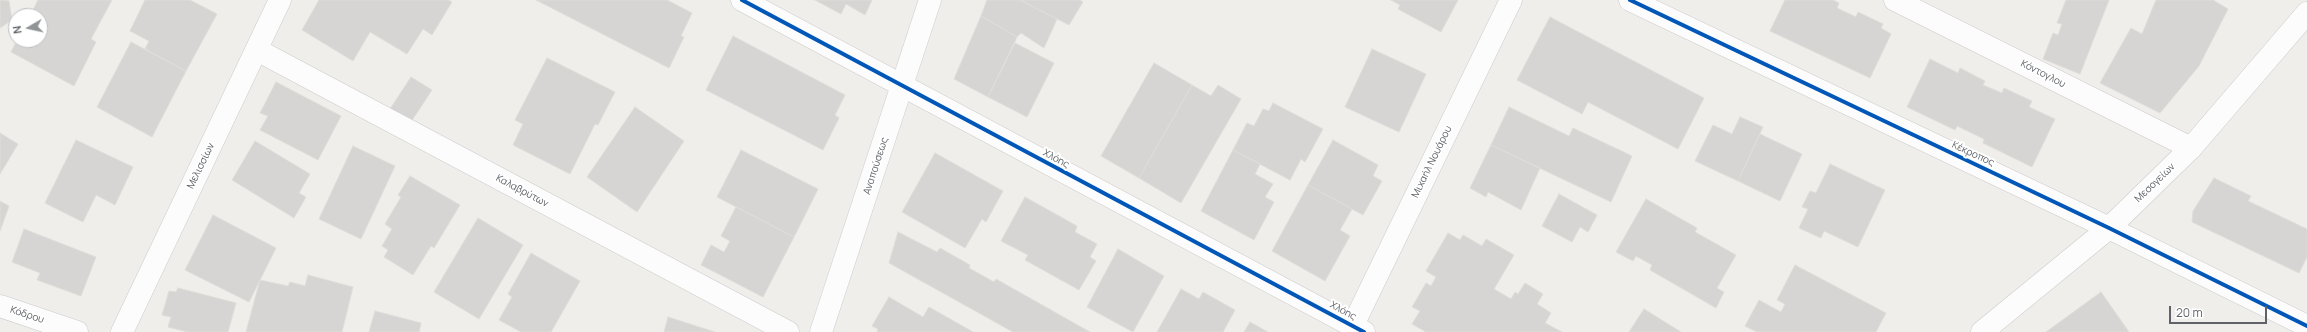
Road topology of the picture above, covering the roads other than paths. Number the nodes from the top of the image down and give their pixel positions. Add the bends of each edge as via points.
1 (280, 0) edge
2 (742, 0) edge
3 (930, 0) edge
4 (1512, 0) edge
5 (1630, 0) edge
6 (1895, 0) edge
7 (2307, 13) edge
8 (256, 50) junction
9 (902, 86) junction
10 (2191, 148) junction
11 (2109, 228) junction
12 (0, 306) edge
13 (2307, 326) edge
14 (1358, 328) edge
15 (77, 332) edge
16 (122, 332) edge
17 (788, 332) edge
18 (821, 332) edge
19 (1982, 332) edge

1 - 8 street, Μελισσίων
2 - 9 street, Χλόης
3 - 9 street, Αναπαύσεως
4 - 14 street, Μιχαήλ Νουάρου
5 - 11 street, Κέκροπος
6 - 10 street, Κόντογλου
7 - 10 street, Μεσογείων
8 - 16 street, Μελισσίων
8 - 17 street, Καλαβρύτων
9 - 14 street, Χλόης
9 - 18 street, Αναπαύσεως
10 - 11 street, Μεσογείων
11 - 13 street, Κέκροπος
11 - 19 street, Μεσογείων
12 - 15 street, Κόδρου

